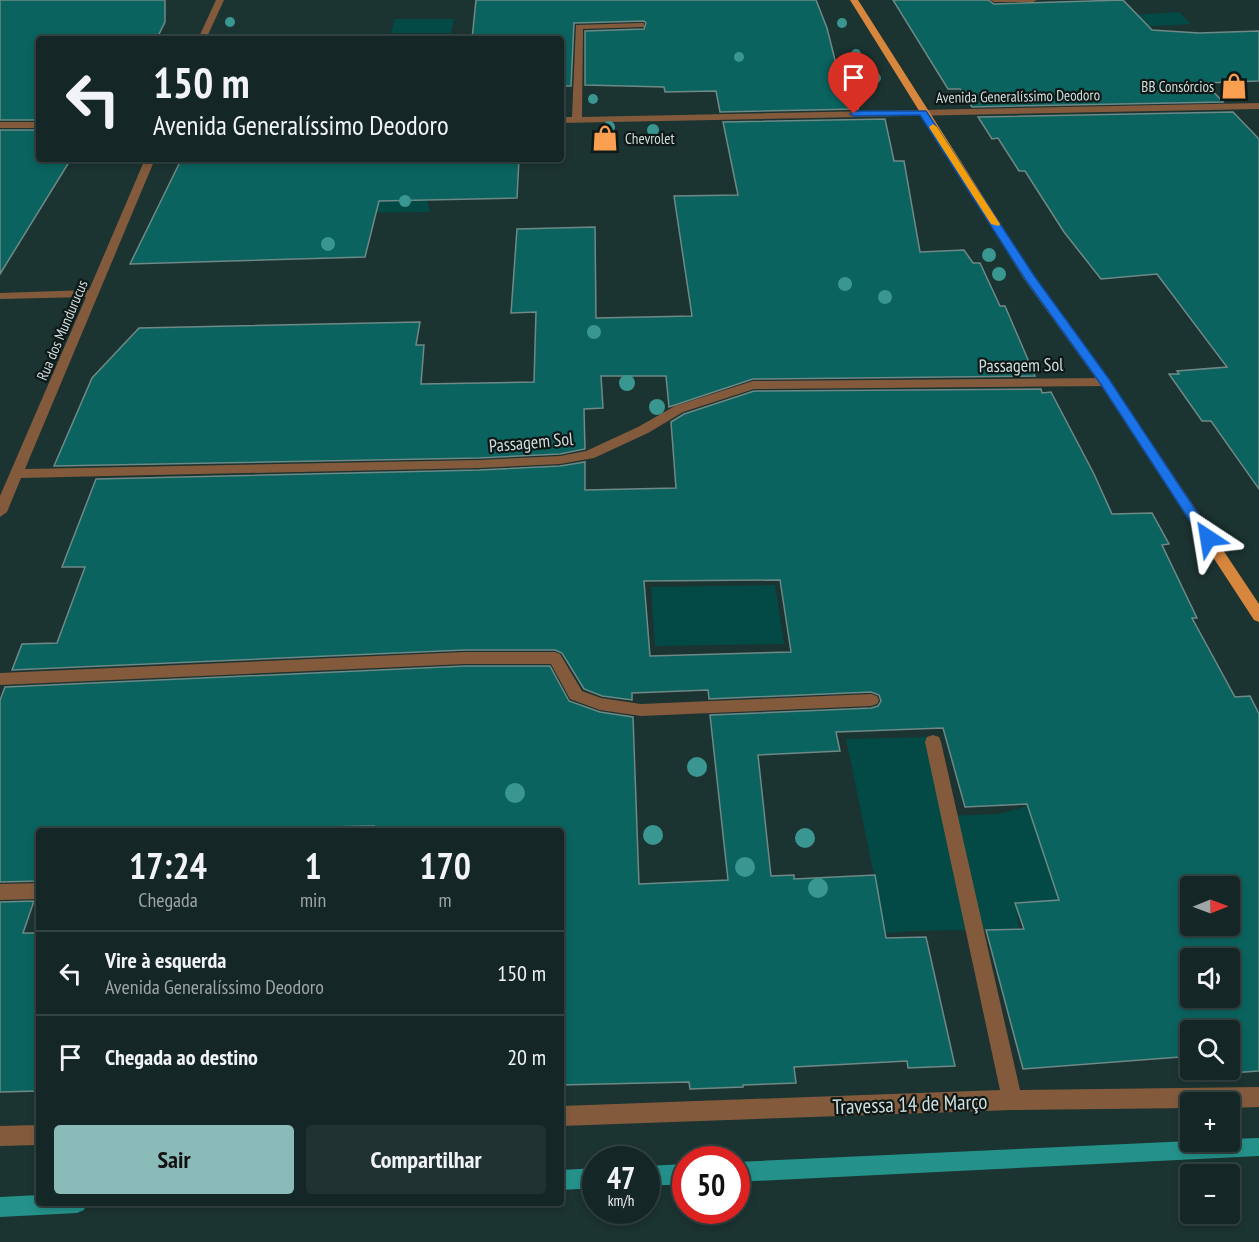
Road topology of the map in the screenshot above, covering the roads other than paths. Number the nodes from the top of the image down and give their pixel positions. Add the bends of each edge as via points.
1 (220, 0) edge
2 (854, 0) edge
3 (994, 0) edge
4 (1033, 0) edge
5 (641, 25) dead end
6 (203, 36) edge
7 (1259, 106) edge
8 (923, 112) junction
9 (577, 119) junction
10 (564, 120) edge
11 (0, 125) edge
12 (36, 125) edge
13 (149, 162) edge
14 (94, 293) junction
15 (0, 296) edge
16 (1105, 382) junction
17 (17, 474) junction
18 (0, 512) edge
19 (1259, 616) edge
20 (0, 679) edge
21 (871, 700) dead end
22 (933, 742) dead end
23 (36, 891) edge
24 (0, 892) edge
25 (1259, 1097) edge
26 (1012, 1100) junction
27 (564, 1116) edge
28 (36, 1135) edge
29 (0, 1136) edge

1 - 6 street
2 - 8 main road
3 - 4 street
5 - 9 street via 579,27
7 - 8 street, Avenida Generalíssimo Deodoro
8 - 9 street, Avenida Generalíssimo Deodoro
8 - 16 main road via 1030,279
9 - 10 street, Avenida Generalíssimo Deodoro
11 - 12 street
13 - 14 street, Rua dos Mundurucus
14 - 15 street
14 - 17 street, Rua dos Mundurucus
16 - 17 street, Passagem Sol via 753,385 679,409 589,455 560,460
16 - 19 main road
17 - 18 street, Rua dos Mundurucus
20 - 21 street via 454,658 555,658 576,695 600,704 641,710
22 - 26 street
23 - 24 street
25 - 26 street, Travessa 14 de Março
26 - 27 street, Travessa 14 de Março
28 - 29 street

